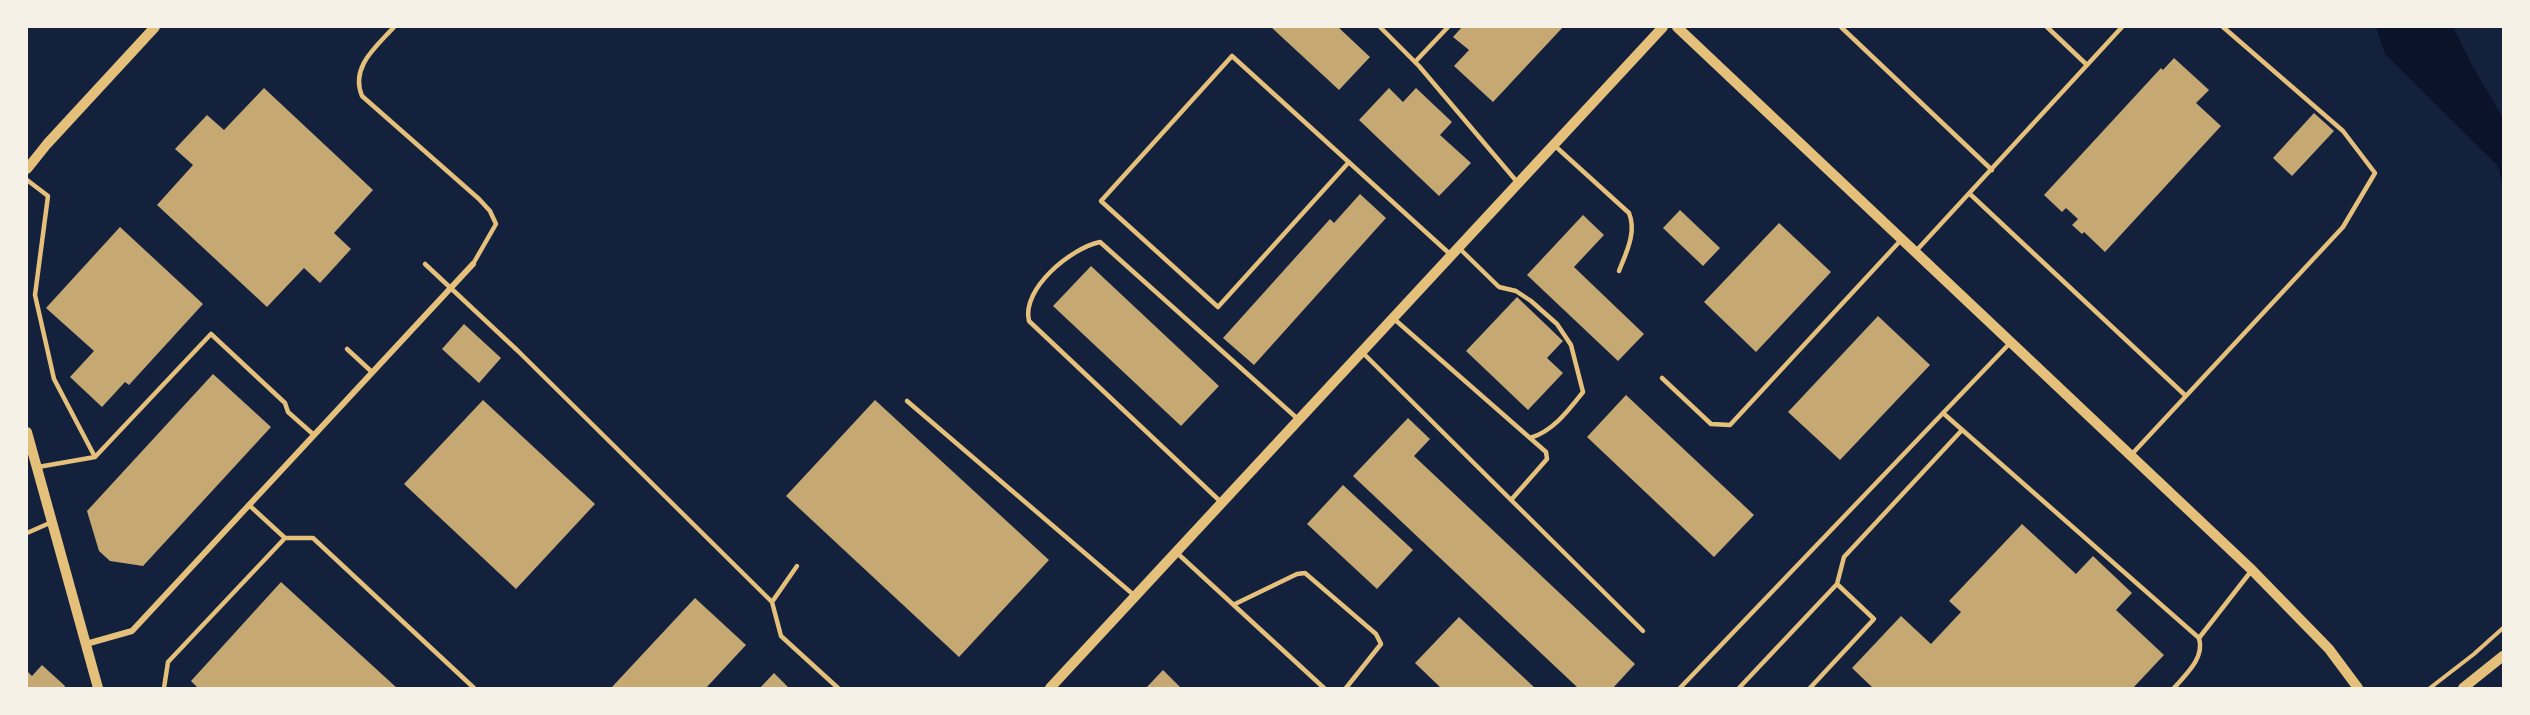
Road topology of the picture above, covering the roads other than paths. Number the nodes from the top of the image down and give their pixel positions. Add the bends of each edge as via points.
1 (155, 27) edge
2 (394, 27) edge
3 (1380, 27) edge
4 (1448, 27) edge
5 (1663, 27) edge
6 (1677, 27) edge
7 (1841, 27) edge
8 (2047, 27) edge
9 (2122, 27) edge
10 (2223, 27) edge
11 (1415, 62) junction
12 (2087, 65) junction
13 (1554, 145) junction
14 (1349, 162) junction
15 (27, 169) edge
16 (1992, 170) junction
17 (27, 180) edge
18 (1518, 183) junction
19 (1970, 194) junction
20 (1902, 238) junction
21 (1454, 251) junction
22 (1916, 251) junction
23 (425, 264) dead end
24 (473, 264) joint
25 (1619, 271) dead end
26 (451, 287) junction
27 (1394, 318) junction
28 (2012, 341) junction
29 (347, 349) dead end
30 (1362, 352) junction
31 (372, 372) junction
32 (1662, 378) dead end
33 (2186, 396) junction
34 (907, 401) dead end
35 (1943, 413) junction
36 (1299, 420) junction
37 (1962, 430) junction
38 (27, 432) edge
39 (314, 435) junction
40 (1530, 438) junction
41 (2132, 454) junction
42 (95, 457) junction
43 (37, 467) junction
44 (1511, 500) junction
45 (1222, 503) junction
46 (249, 505) junction
47 (51, 522) junction
48 (27, 533) edge
49 (285, 538) junction
50 (1176, 552) junction
51 (797, 566) dead end
52 (2252, 570) junction
53 (1838, 584) junction
54 (1136, 596) junction
55 (772, 602) junction
56 (1235, 604) junction
57 (1643, 631) dead end
58 (2199, 638) junction
59 (86, 644) junction
60 (2503, 656) edge
61 (1682, 686) edge
62 (98, 688) edge
63 (164, 688) edge
64 (474, 688) edge
65 (838, 688) edge
66 (1050, 688) edge
67 (1324, 688) edge
68 (1346, 688) edge
69 (1689, 688) edge
70 (1739, 688) edge
71 (1810, 688) edge
72 (2174, 688) edge
73 (2358, 688) edge
74 (2463, 688) edge

1 - 15 street
2 - 24 lane via 362,64 357,85 362,96 490,211 496,224
3 - 11 lane
4 - 11 lane
5 - 13 street
6 - 20 street
7 - 16 lane
8 - 12 lane
9 - 12 lane
10 - 33 lane via 2343,132 2375,173 2343,227
11 - 18 lane
12 - 16 lane
13 - 18 street
13 - 25 lane via 1629,213 1631,240
14 - 14 lane via 1232,56 1101,201 1218,307
14 - 21 lane
16 - 19 lane
17 - 42 lane via 48,196 35,295 54,379
18 - 21 street
19 - 22 lane
19 - 33 lane
20 - 22 street
20 - 32 lane via 1730,425 1711,424
21 - 27 street
21 - 40 lane via 1499,287 1516,291 1531,301 1557,324 1571,345 1582,392 1543,434
22 - 28 street
23 - 26 lane
24 - 26 street
26 - 31 street
26 - 55 lane
27 - 30 street
27 - 40 lane
28 - 35 lane
28 - 41 street
29 - 31 lane
30 - 36 street
30 - 44 lane
31 - 39 street
33 - 41 lane
34 - 54 lane
35 - 37 lane
35 - 61 lane
36 - 45 street
36 - 45 lane via 1100,242 1088,244 1058,264 1032,295 1027,312 1029,321
37 - 53 lane via 1844,557
37 - 58 lane
38 - 43 street
39 - 42 lane via 211,334
39 - 46 street
40 - 44 lane via 1546,452 1547,459
41 - 52 street
42 - 43 lane
43 - 47 street
44 - 57 lane
45 - 50 street
46 - 49 lane
46 - 59 street via 132,631
47 - 48 lane
47 - 59 street
49 - 63 lane via 168,662
49 - 64 lane via 313,538
50 - 54 street
50 - 56 lane
51 - 55 lane
52 - 58 lane
52 - 73 street via 2329,649
53 - 70 lane
53 - 71 lane via 1875,619
54 - 66 street
55 - 65 lane via 781,636
56 - 67 lane
56 - 68 lane via 1305,573 1376,634 1380,644
58 - 72 lane via 2201,646 2193,667
59 - 62 street
60 - 74 street
61 - 69 lane

